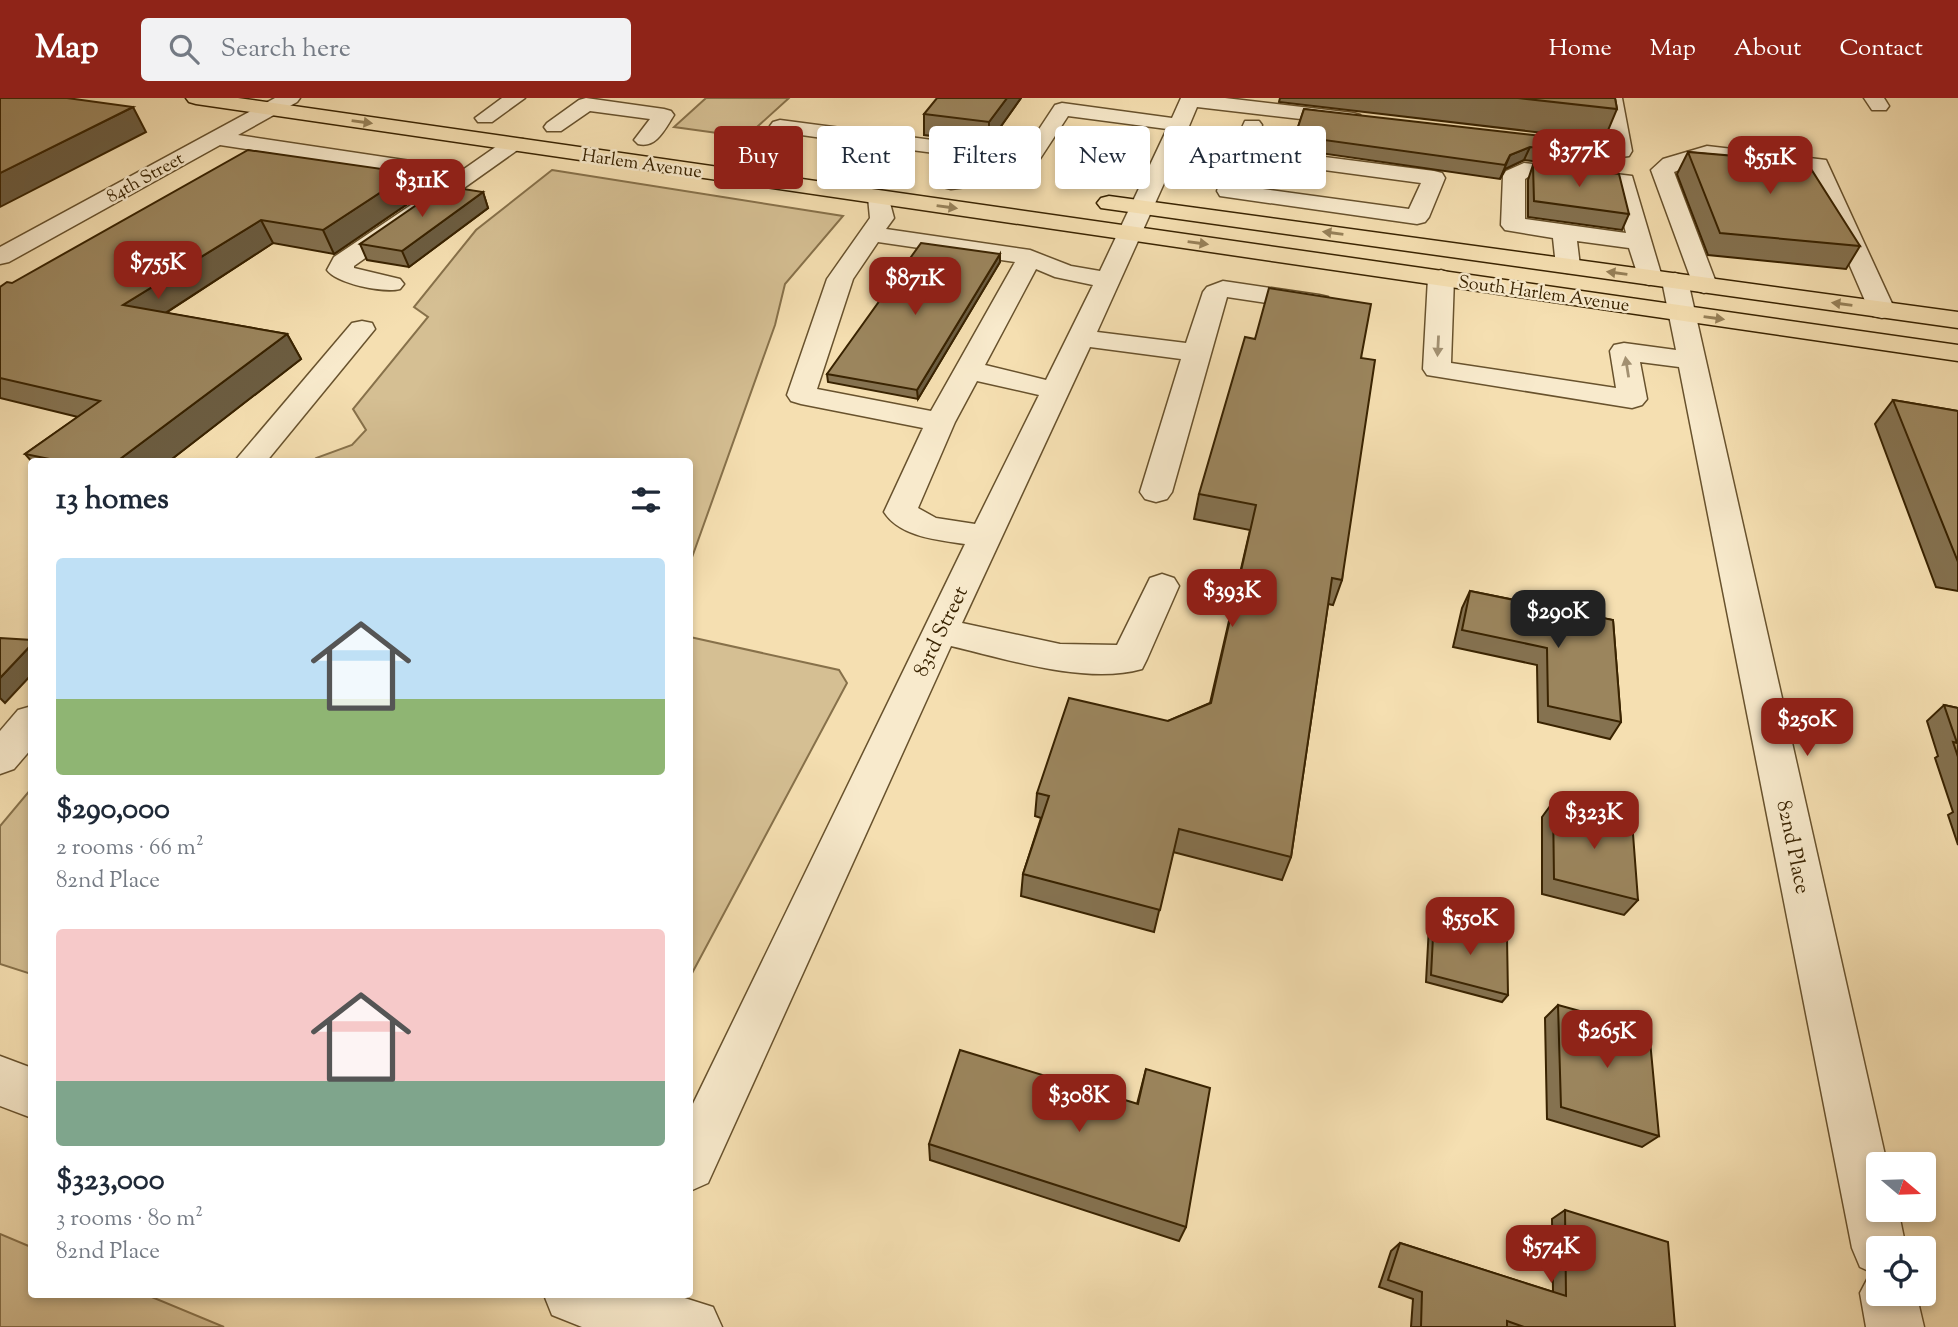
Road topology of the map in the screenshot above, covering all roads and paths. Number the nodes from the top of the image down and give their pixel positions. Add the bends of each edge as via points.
1 (196, 98) edge
2 (515, 98) edge
3 (653, 98) edge
4 (1612, 98) edge
5 (1190, 99) edge
6 (280, 103) edge
7 (410, 108) dead end
8 (435, 111) dead end
9 (636, 111) junction
10 (460, 115) dead end
11 (485, 118) junction
12 (1376, 121) edge
13 (780, 125) dead end
14 (1178, 126) edge
15 (554, 127) junction
16 (817, 130) edge
17 (580, 131) dead end
18 (1164, 131) edge
19 (619, 136) dead end
20 (468, 137) junction
21 (216, 138) junction
22 (645, 140) junction
23 (1041, 141) edge
24 (1540, 141) edge
25 (515, 144) junction
26 (672, 144) dead end
27 (1164, 159) edge
28 (806, 162) dead end
29 (817, 164) edge
30 (1326, 164) edge
31 (421, 168) junction
32 (468, 176) junction
33 (925, 178) dead end
34 (929, 179) edge
35 (1625, 181) junction
36 (1668, 187) junction
37 (1003, 189) edge
38 (1229, 189) edge
39 (1018, 191) dead end
40 (879, 197) junction
41 (1086, 200) dead end
42 (1417, 217) junction
43 (1137, 221) junction
44 (1564, 232) junction
45 (871, 234) junction
46 (1373, 239) junction
47 (1640, 242) junction
48 (1450, 250) junction
49 (0, 257) edge
50 (1030, 257) junction
51 (1568, 266) junction
52 (1441, 278) junction
53 (1108, 280) junction
54 (391, 284) dead end
55 (1677, 289) junction
56 (1348, 307) edge
57 (1882, 310) junction
58 (1958, 320) edge
59 (362, 329) dead end
60 (1080, 337) junction
61 (1197, 352) junction
62 (1958, 353) edge
63 (1692, 361) junction
64 (969, 369) junction
65 (1055, 390) junction
66 (940, 422) junction
67 (253, 458) edge
68 (1156, 492) dead end
69 (985, 537) junction
70 (1162, 586) dead end
71 (940, 631) junction
72 (28, 725) edge
73 (0, 758) edge
74 (0, 1081) edge
75 (28, 1092) edge
76 (693, 1159) edge
77 (1876, 1236) edge
78 (1891, 1306) edge
79 (609, 1308) edge
80 (693, 1327) edge
81 (1895, 1327) edge

1 - 6 main road, Harlem Avenue
2 - 11 street
3 - 9 street
4 - 24 street via 1621,151
5 - 12 street
5 - 14 street, 83rd Street
6 -> 20 main road, Harlem Avenue
6 - 21 street, 84th Street
7 - 8 main road
9 - 15 street via 586,104
9 - 22 street via 664,115
10 - 11 main road, Harlem Avenue
11 - 15 main road, Harlem Avenue
13 - 16 street
15 - 17 main road, Harlem Avenue
18 - 23 street via 1062,108
19 - 22 main road, Harlem Avenue
20 - 25 main road, Harlem Avenue
20 - 31 street
21 - 31 street
21 - 49 street, 84th Street
22 - 26 main road, Harlem Avenue
25 - 32 street
25 - 40 main road, Harlem Avenue
27 - 43 street, 83rd Street
28 - 29 main road
30 - 42 street via 1434,178
31 - 32 street
32 - 54 street via 343,262 340,270
33 - 34 main road
35 - 36 street
35 - 44 street via 1524,170 1514,176 1513,225
35 - 47 street
36 - 55 street
36 - 57 street via 1662,170 1707,152 1818,165
37 - 39 main road
38 - 42 street
40 -> 43 main road, Harlem Avenue
40 - 45 street via 882,218
41 - 43 main road
42 - 46 street
42 - 48 street
46 -> 43 main road, South Harlem Avenue
43 -> 52 main road, South Harlem Avenue
43 - 53 street, 83rd Street
44 - 47 street
44 - 51 street
45 - 50 street
45 - 66 street via 840,279 801,395
46 - 48 main road, South Harlem Avenue
47 - 55 street
48 - 51 main road, South Harlem Avenue
50 - 53 street via 1064,272
50 - 64 street
55 -> 51 main road, South Harlem Avenue
52 - 55 main road, South Harlem Avenue
52 -> 63 street via 1437,369 1632,399 1624,351
53 - 60 street, 83rd Street
57 -> 55 main road, South Harlem Avenue
55 -> 62 main road, South Harlem Avenue
55 - 63 street, 82nd Place
56 - 61 street via 1223,289 1216,292
57 - 58 main road, South Harlem Avenue
59 - 67 street
60 - 61 street
60 - 65 street, 83rd Street
61 - 68 street
63 - 77 street, 82nd Place
64 - 65 street
64 - 66 street
65 - 69 street, 83rd Street
66 - 69 street via 900,512 928,527
69 - 71 street, 83rd Street
70 - 71 street via 1129,659 1060,659
71 - 76 street, 83rd Street
72 - 73 street
74 - 75 street
78 - 81 street
79 - 80 street

